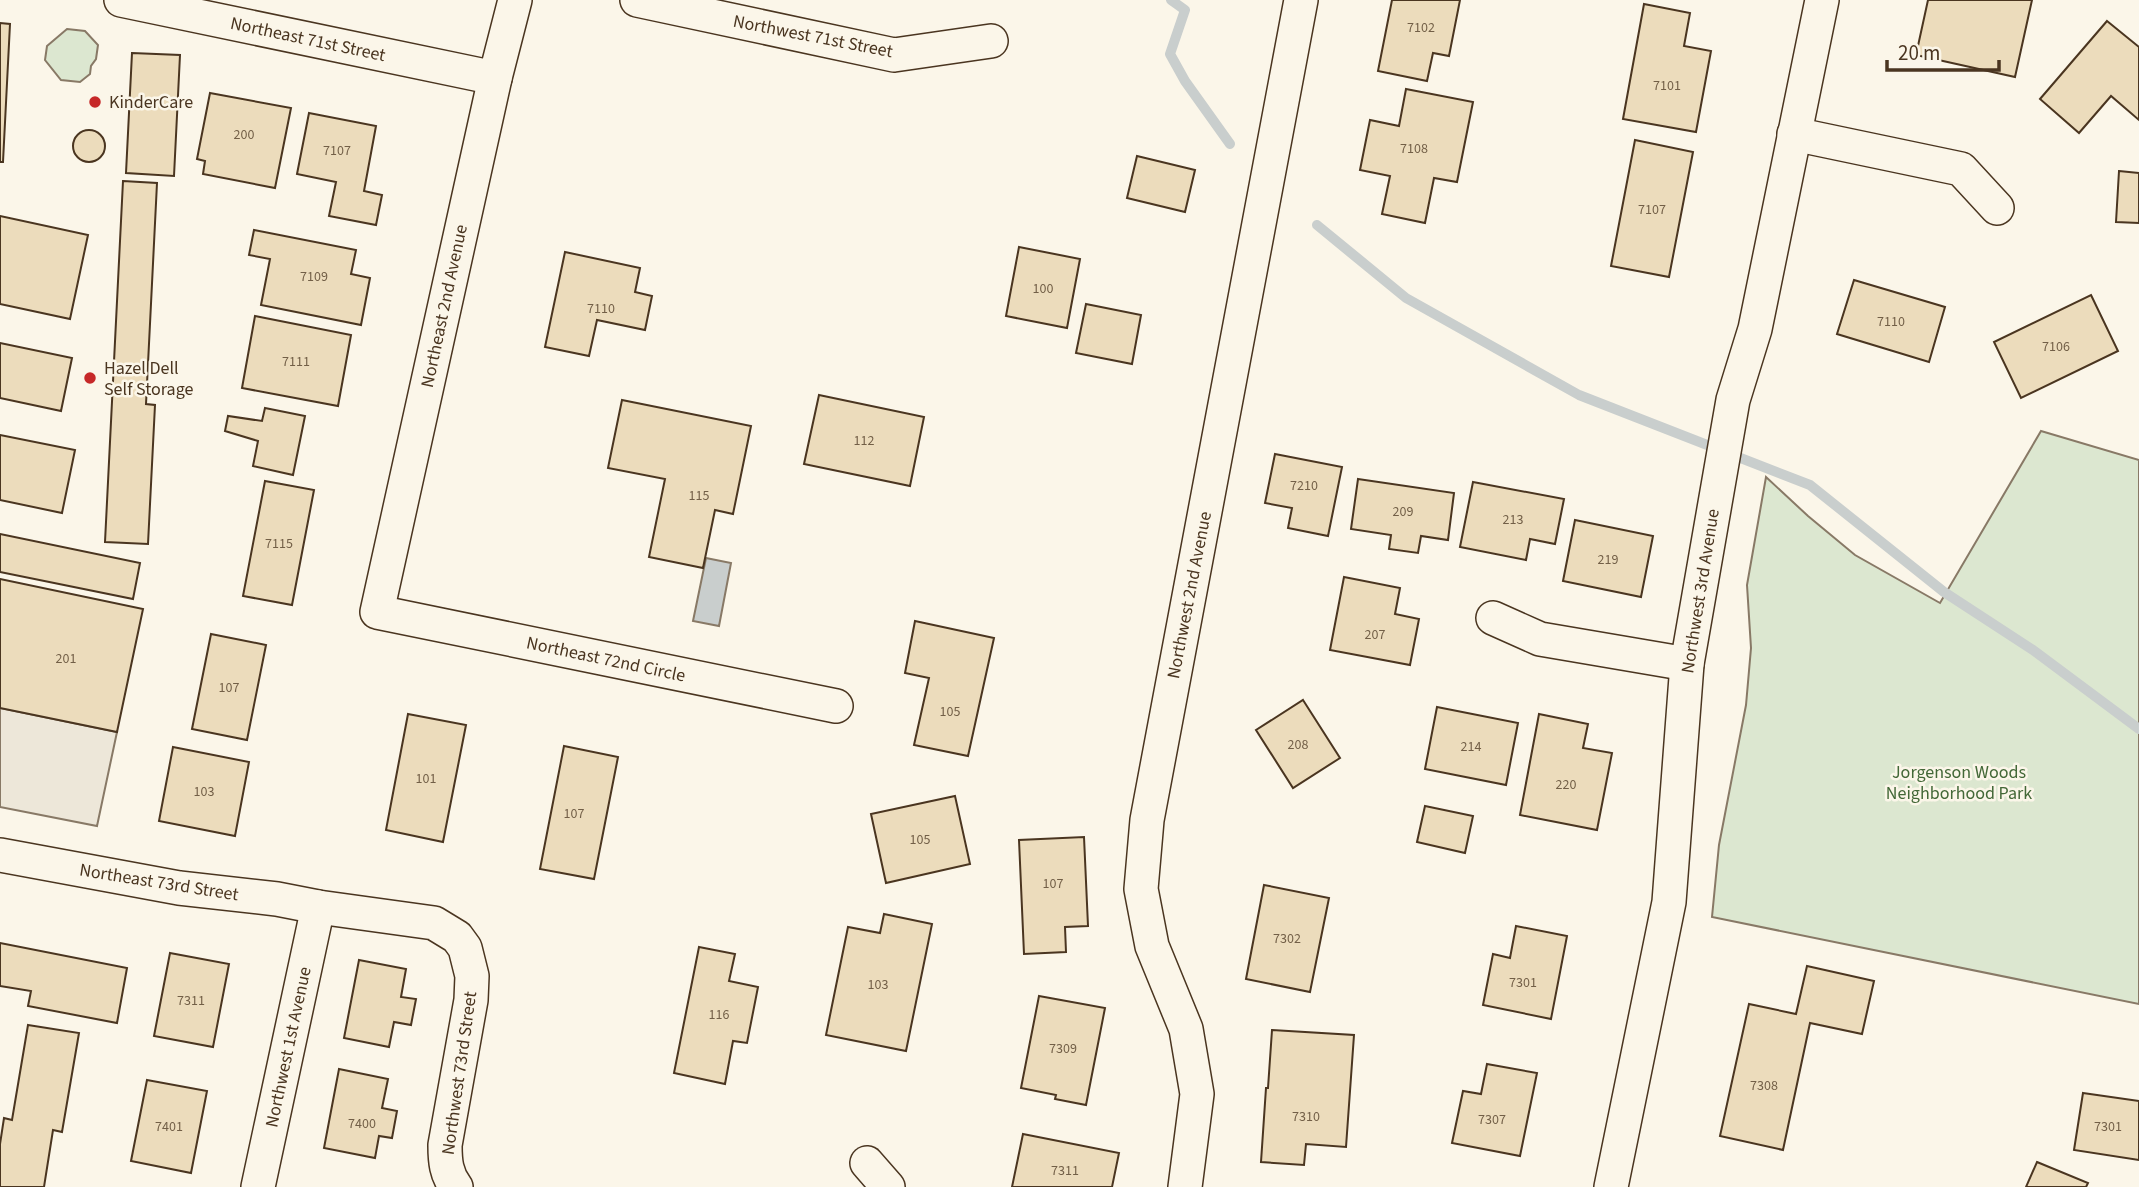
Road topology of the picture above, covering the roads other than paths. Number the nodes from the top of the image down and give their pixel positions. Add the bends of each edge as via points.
1 (121, 0) edge
2 (515, 0) edge
3 (637, 0) edge
4 (1301, 0) edge
5 (1822, 0) edge
6 (991, 41) dead end
7 (495, 78) junction
8 (1794, 134) junction
9 (1997, 208) dead end
10 (377, 612) joint
11 (1493, 618) dead end
12 (1687, 664) junction
13 (836, 706) dead end
14 (0, 855) edge
15 (318, 907) junction
16 (258, 1187) edge
17 (456, 1187) edge
18 (1185, 1187) edge
19 (1611, 1187) edge

1 - 7 street, Northeast 71st Street
2 - 7 street, Northeast 2nd Avenue
3 - 6 street, Northwest 71st Street via 894,55
4 - 18 street, Northwest 2nd Avenue via 1147,820 1141,889 1152,946 1186,1029 1197,1094
5 - 8 street, Northwest 3rd Avenue
7 - 10 street, Northeast 2nd Avenue
8 - 9 street via 1961,169
8 - 12 street, Northwest 3rd Avenue via 1755,329 1733,400
10 - 13 street, Northeast 72nd Circle
11 - 12 street via 1540,639
12 - 19 street, Northwest 3rd Avenue via 1669,902
14 - 15 street, Northeast 73rd Street via 179,888
15 - 16 street, Northwest 1st Avenue
15 - 17 street, Northwest 73rd Street via 435,923 466,948 471,1000 445,1145 448,1175

